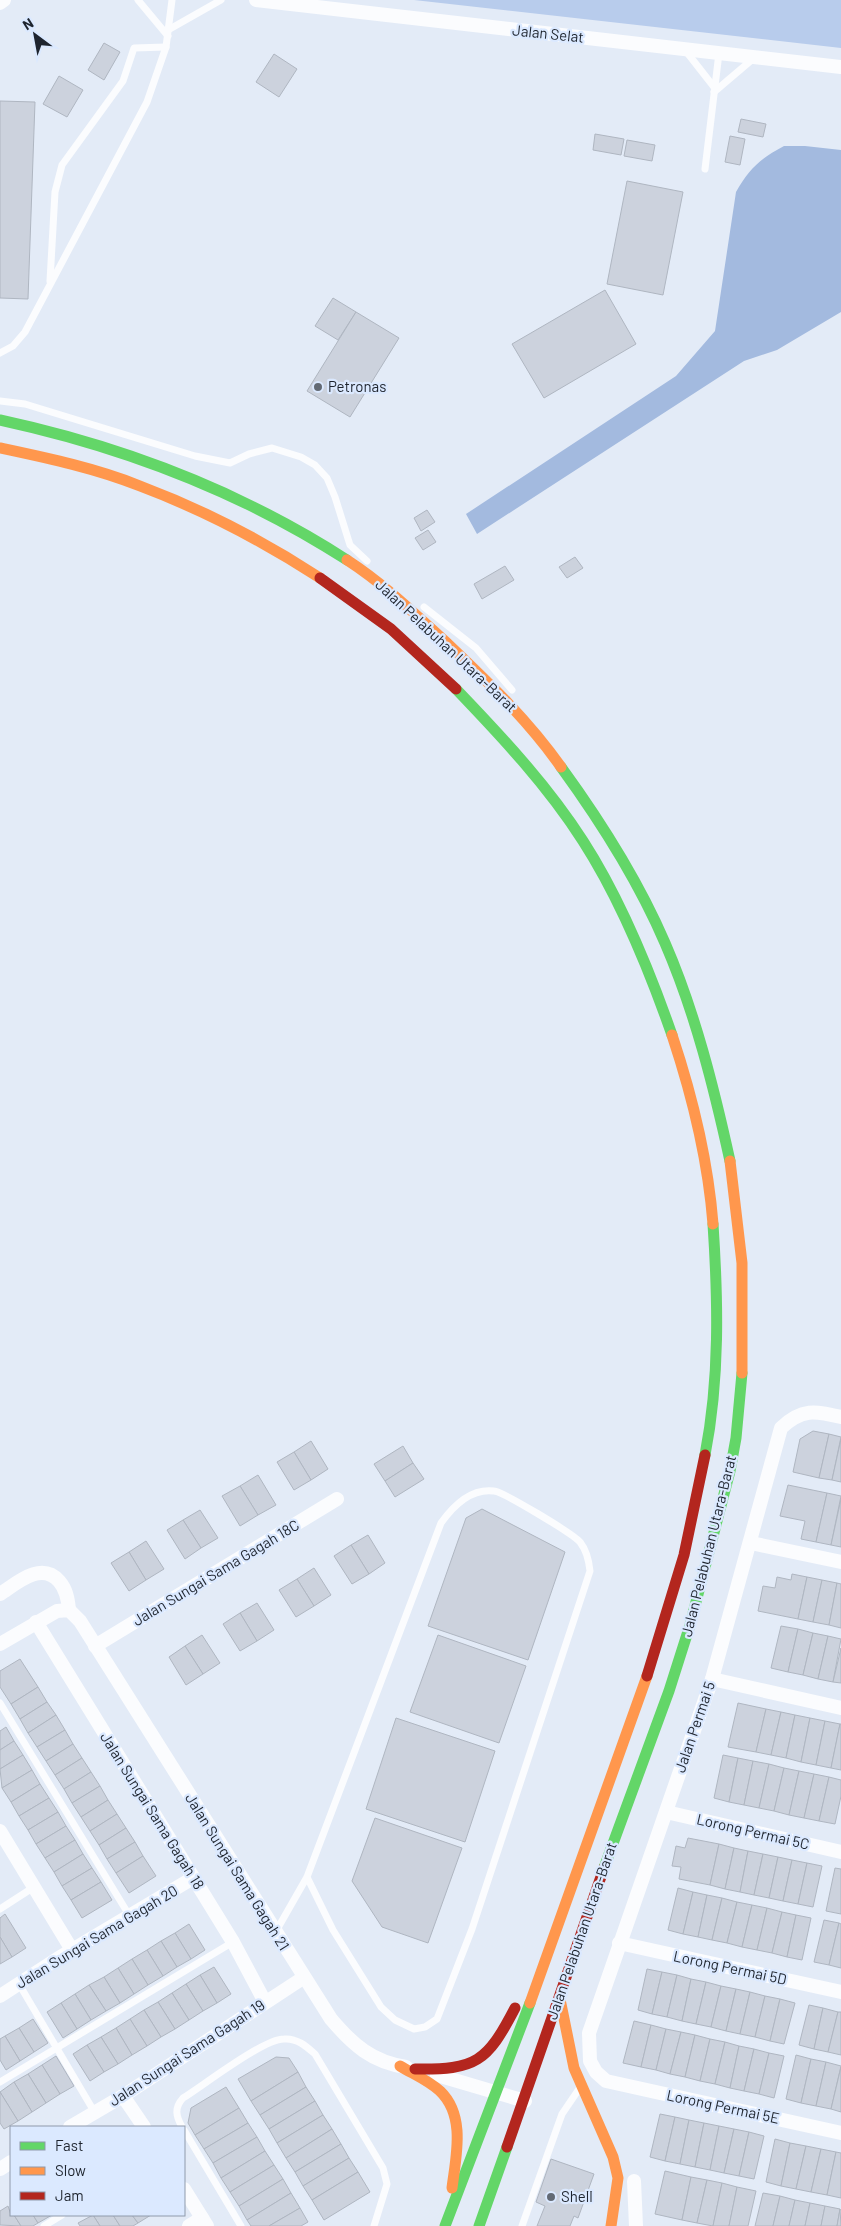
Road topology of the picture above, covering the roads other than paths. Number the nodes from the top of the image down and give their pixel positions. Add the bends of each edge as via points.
1 (4, 0) edge
2 (138, 0) edge
3 (172, 0) edge
4 (221, 0) edge
5 (256, 0) edge
6 (285, 2) edge
7 (0, 3) edge
8 (168, 33) junction
9 (166, 47) junction
10 (683, 48) junction
11 (719, 52) junction
12 (757, 57) junction
13 (841, 67) edge
14 (714, 90) junction
15 (705, 169) dead end
16 (50, 284) junction
17 (0, 353) edge
18 (0, 401) edge
19 (0, 420) edge
20 (0, 448) edge
21 (371, 565) dead end
22 (416, 601) dead end
23 (519, 698) dead end
24 (609, 822) dead end
25 (651, 915) junction
26 (841, 1417) edge
27 (337, 1500) dead end
28 (750, 1543) junction
29 (841, 1562) edge
30 (0, 1594) edge
31 (69, 1610) junction
32 (36, 1622) junction
33 (0, 1644) edge
34 (95, 1646) junction
35 (712, 1679) junction
36 (0, 1703) edge
37 (841, 1708) edge
38 (666, 1812) junction
39 (0, 1831) edge
40 (841, 1852) edge
41 (307, 1877) junction
42 (193, 1878) junction
43 (34, 1888) junction
44 (0, 1909) edge
45 (129, 1915) junction
46 (561, 1915) junction
47 (275, 1933) junction
48 (233, 1942) junction
49 (619, 1943) junction
50 (72, 1950) junction
51 (303, 1978) junction
52 (19, 1984) junction
53 (841, 1992) edge
54 (559, 1993) junction
55 (0, 1996) edge
56 (265, 2002) junction
57 (57, 2049) junction
58 (400, 2066) junction
59 (415, 2069) junction
60 (606, 2081) joint
61 (0, 2082) edge
62 (581, 2086) junction
63 (498, 2092) junction
64 (123, 2096) junction
65 (524, 2101) junction
66 (94, 2113) junction
67 (72, 2126) edge
68 (143, 2126) edge
69 (181, 2126) edge
70 (841, 2133) edge
71 (187, 2141) edge
72 (634, 2181) dead end
73 (185, 2191) edge
74 (60, 2216) edge
75 (447, 2221) edge
76 (205, 2222) edge
77 (44, 2226) edge
78 (189, 2226) edge
79 (241, 2226) edge
80 (374, 2226) edge
81 (479, 2226) edge
82 (522, 2226) edge
83 (611, 2226) edge
84 (636, 2226) edge

1 - 7 street
2 - 8 lane
3 - 8 lane
4 - 8 lane
5 - 6 street, Jalan Selat
6 - 10 street, Jalan Selat
8 - 9 lane
9 - 16 lane via 146,102
9 - 16 lane via 134,48 123,82 62,165 55,192
10 - 11 street, Jalan Selat
10 - 14 lane
11 - 12 street, Jalan Selat
11 - 14 lane
12 - 13 street, Jalan Selat
12 - 14 lane
14 - 15 lane
16 - 17 lane via 25,332 13,346
18 - 21 lane via 25,404 195,456 230,463 272,448 301,457 315,465 327,478 350,545
19 - 25 main road, Jalan Pelabuhan Utara-Barat via 45,428 123,452 213,486 294,528 361,569 403,602 513,706 585,802
20 - 46 main road, Jalan Pelabuhan Utara-Barat via 79,466 180,502 229,524 307,567 372,613 429,661 476,707 551,796 605,880 657,990 678,1048 712,1204 718,1336 711,1422 695,1512 668,1611
22 - 23 lane via 476,648
24 - 25 lane
25 - 54 main road, Jalan Pelabuhan Utara-Barat via 665,943 701,1046 722,1123 737,1208 742,1291 738,1426 724,1501 683,1648
26 - 28 street, Jalan Permai 5 via 806,1413 793,1417 781,1428
27 - 34 street, Jalan Sungai Sama Gagah 18C
28 - 29 street
28 - 35 street, Jalan Permai 5
30 - 31 street via 35,1573 49,1573 66,1593
31 - 32 street
31 - 34 street, Jalan Sungai Sama Gagah 21
32 - 33 street
32 - 42 street, Jalan Sungai Sama Gagah 18
34 - 47 street, Jalan Sungai Sama Gagah 21
35 - 37 street
35 - 38 street, Jalan Permai 5
36 - 45 lane
38 - 40 street, Lorong Permai 5C
38 - 49 street, Jalan Permai 5
39 - 43 street
41 - 41 lane via 441,1523 451,1509 467,1496 496,1491 569,1532 581,1543 590,1571 472,1928 437,2019 425,2027 414,2028 395,2020 381,2007 333,1930
41 - 47 lane
42 - 45 street, Jalan Sungai Sama Gagah 20
42 - 48 street, Jalan Sungai Sama Gagah 18
43 - 44 lane
43 - 50 street
45 - 50 street, Jalan Sungai Sama Gagah 20
46 - 59 main road via 495,2045 485,2055 463,2067
46 - 63 main road, Jalan Pelabuhan Utara-Barat
47 - 51 street, Jalan Sungai Sama Gagah 21
48 - 56 street, Jalan Sungai Sama Gagah 18
48 - 57 lane
49 - 53 street, Lorong Permai 5D
49 - 60 street, Jalan Permai 5 via 589,2033 590,2061
50 - 52 street, Jalan Sungai Sama Gagah 20
51 - 56 street, Jalan Sungai Sama Gagah 19
51 - 58 street, Jalan Sungai Sama Gagah 21 via 350,2041 370,2057
52 - 55 street, Jalan Sungai Sama Gagah 20
52 - 57 lane
54 - 62 main road via 568,2046
54 - 65 main road, Jalan Pelabuhan Utara-Barat
56 - 64 street, Jalan Sungai Sama Gagah 19
57 - 61 lane
57 - 66 lane
58 - 59 street, Jalan Sungai Sama Gagah 21
58 - 75 main road via 438,2090 453,2111 457,2140
59 - 63 street, Jalan Sungai Sama Gagah 21
60 - 70 street, Lorong Permai 5E
62 - 82 lane via 562,2114
62 - 83 main road via 613,2157 618,2178
63 - 65 street, Jalan Sungai Sama Gagah 21
63 - 75 main road, Jalan Pelabuhan Utara-Barat
64 - 66 street, Jalan Sungai Sama Gagah 19
64 - 68 street
65 - 81 main road, Jalan Pelabuhan Utara-Barat
66 - 67 street, Jalan Sungai Sama Gagah 19
69 - 80 lane via 177,2107 183,2098 267,2044 286,2038 299,2042 315,2054 383,2168 387,2184
71 - 79 lane
72 - 84 street
73 - 76 street
74 - 77 lane
76 - 78 street

